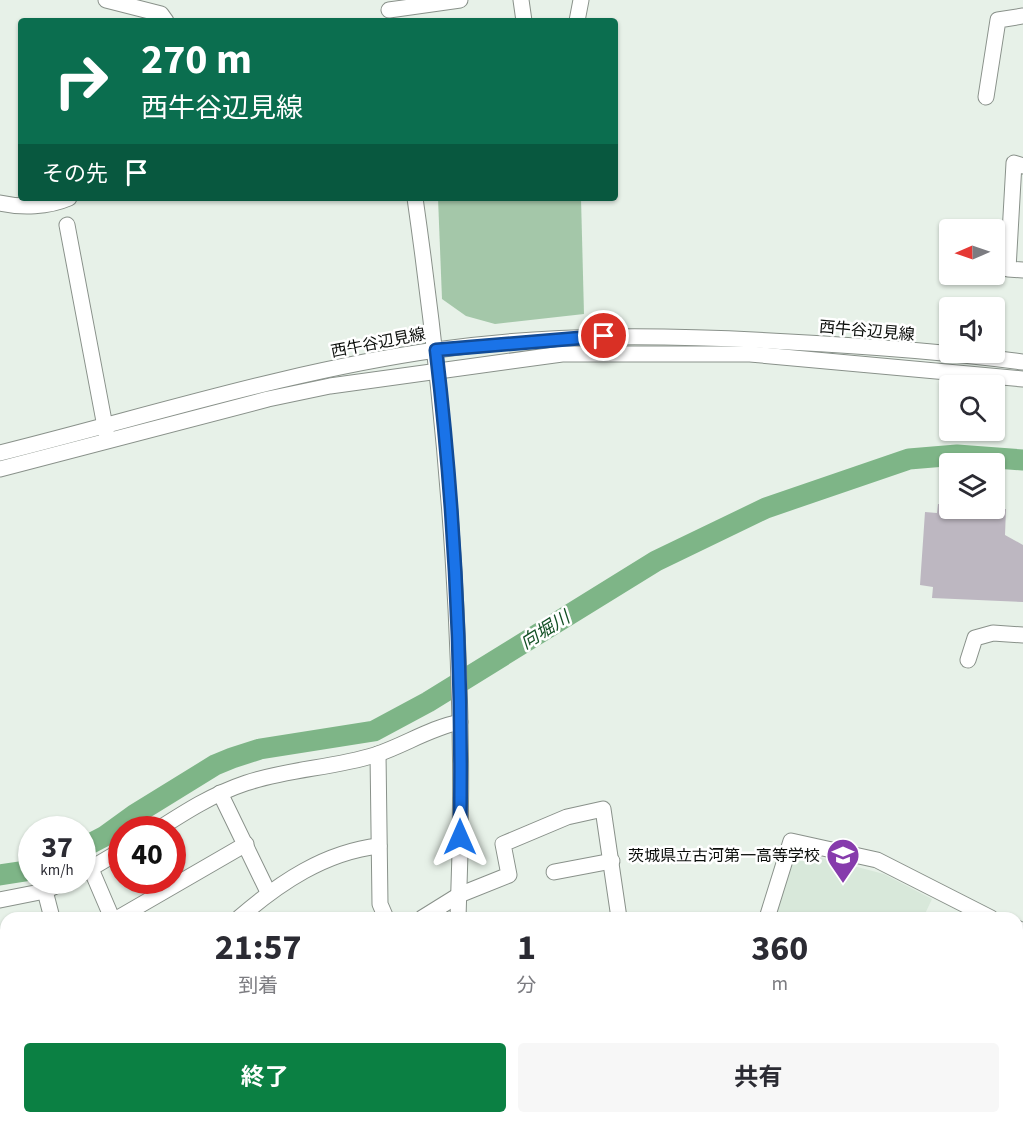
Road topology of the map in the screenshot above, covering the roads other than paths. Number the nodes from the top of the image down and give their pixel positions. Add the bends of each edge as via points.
1 (106, 0) edge
2 (460, 0) edge
3 (521, 0) edge
4 (580, 0) edge
5 (389, 10) edge
6 (1023, 16) edge
7 (164, 18) edge
8 (524, 18) edge
9 (577, 18) edge
10 (986, 97) dead end
11 (1023, 166) edge
12 (60, 201) edge
13 (415, 201) edge
14 (0, 203) edge
15 (67, 225) dead end
16 (1023, 270) edge
17 (436, 350) junction
18 (1023, 362) edge
19 (438, 369) junction
20 (1023, 379) edge
21 (106, 433) junction
22 (0, 453) edge
23 (0, 469) edge
24 (1023, 635) edge
25 (968, 660) dead end
26 (460, 722) junction
27 (378, 754) junction
28 (220, 793) junction
29 (181, 816) edge
30 (246, 844) junction
31 (379, 846) junction
32 (612, 861) junction
33 (554, 872) dead end
34 (96, 888) edge
35 (268, 892) junction
36 (30, 894) edge
37 (46, 894) edge
38 (459, 895) junction
39 (0, 900) edge
40 (50, 912) edge
41 (109, 912) edge
42 (128, 912) edge
43 (246, 912) edge
44 (383, 912) edge
45 (432, 912) edge
46 (458, 912) edge
47 (618, 912) edge
48 (769, 912) edge
49 (979, 912) edge

1 - 7 street
2 - 5 street
3 - 8 street
4 - 9 street
6 - 10 street via 998,20
11 - 16 street via 1014,163 1008,269
12 - 14 street via 32,206
13 - 17 street
15 - 21 street
17 - 18 street, 西牛谷辺見線 via 565,338 668,336 880,348
17 - 19 street
17 - 21 street, 西牛谷辺見線 via 270,382
19 - 20 street, 西牛谷辺見線 via 562,354 681,352 836,359
19 - 21 street, 西牛谷辺見線 via 278,396
19 - 26 street via 453,523
21 - 22 street, 西牛谷辺見線
21 - 23 street, 西牛谷辺見線
24 - 25 street via 993,633 975,638
26 - 27 street via 443,725
26 - 38 street
27 - 28 street via 277,774
27 - 31 street
28 - 29 street
28 - 30 street
30 - 35 street
30 - 42 street
31 - 35 street via 306,869
31 - 44 street
32 - 33 street
32 - 38 street via 603,809 580,814 503,843 509,875
32 - 47 street
34 - 41 street
35 - 43 street
36 - 39 street
37 - 40 street
38 - 45 street
38 - 46 street
48 - 49 street via 791,841 877,860

